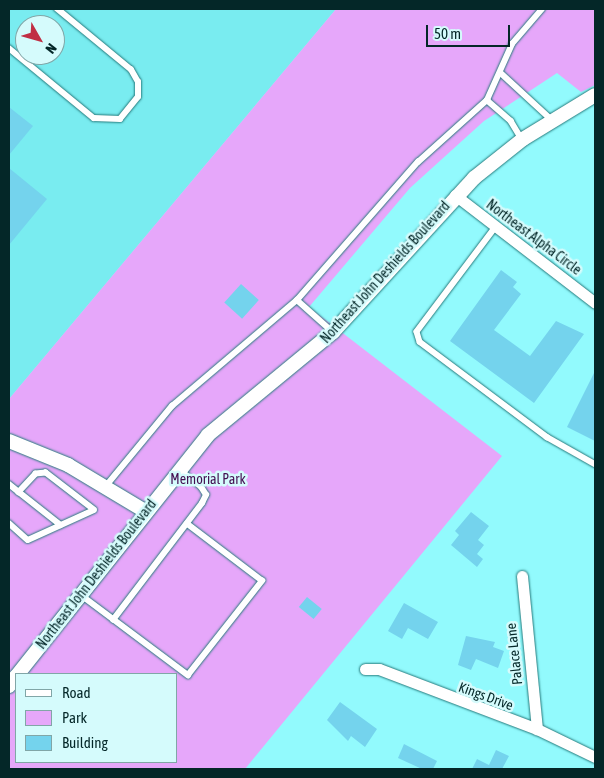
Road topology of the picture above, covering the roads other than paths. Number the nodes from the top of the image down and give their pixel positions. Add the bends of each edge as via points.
1 (57, 9) edge
2 (542, 9) edge
3 (9, 48) edge
4 (501, 73) junction
5 (595, 95) edge
6 (487, 100) junction
7 (552, 120) junction
8 (523, 139) junction
9 (454, 195) junction
10 (496, 227) junction
11 (298, 300) junction
12 (595, 302) edge
13 (332, 332) junction
14 (9, 440) edge
15 (595, 464) edge
16 (178, 470) junction
17 (9, 484) edge
18 (106, 486) junction
19 (19, 492) junction
20 (145, 511) junction
21 (9, 523) edge
22 (187, 524) junction
23 (61, 525) junction
24 (522, 576) dead end
25 (80, 594) junction
26 (113, 620) junction
27 (365, 668) dead end
28 (19, 673) edge
29 (537, 729) junction
30 (595, 757) edge

1 - 3 lane via 131,70 138,82 138,97 120,119 94,118
2 - 4 lane via 512,44
4 - 6 lane
4 - 7 lane
5 - 7 street, Northeast John Deshields Boulevard
6 - 8 lane via 511,121
6 - 11 lane via 418,162
7 - 8 street, Northeast John Deshields Boulevard
8 - 9 street, Northeast John Deshields Boulevard
9 - 10 street, Northeast Alpha Circle
9 - 13 street, Northeast John Deshields Boulevard
10 - 12 street, Northeast Alpha Circle
10 - 15 lane via 417,332 420,342 547,437
11 - 13 lane
11 - 18 lane via 172,406
13 - 16 street, Northeast John Deshields Boulevard via 238,408
14 - 18 street
16 - 20 street, Northeast John Deshields Boulevard
16 - 22 lane via 206,495
17 - 19 lane
18 - 20 street
19 - 23 lane
19 - 23 lane via 36,474 46,473 94,510
20 - 25 street, Northeast John Deshields Boulevard
21 - 23 lane via 28,540
22 - 26 lane
22 - 26 lane via 262,581 188,675
24 - 29 street, Palace Lane
25 - 26 lane
25 - 28 street, Northeast John Deshields Boulevard
27 - 29 street, Kings Drive via 379,669
29 - 30 street, Kings Drive

